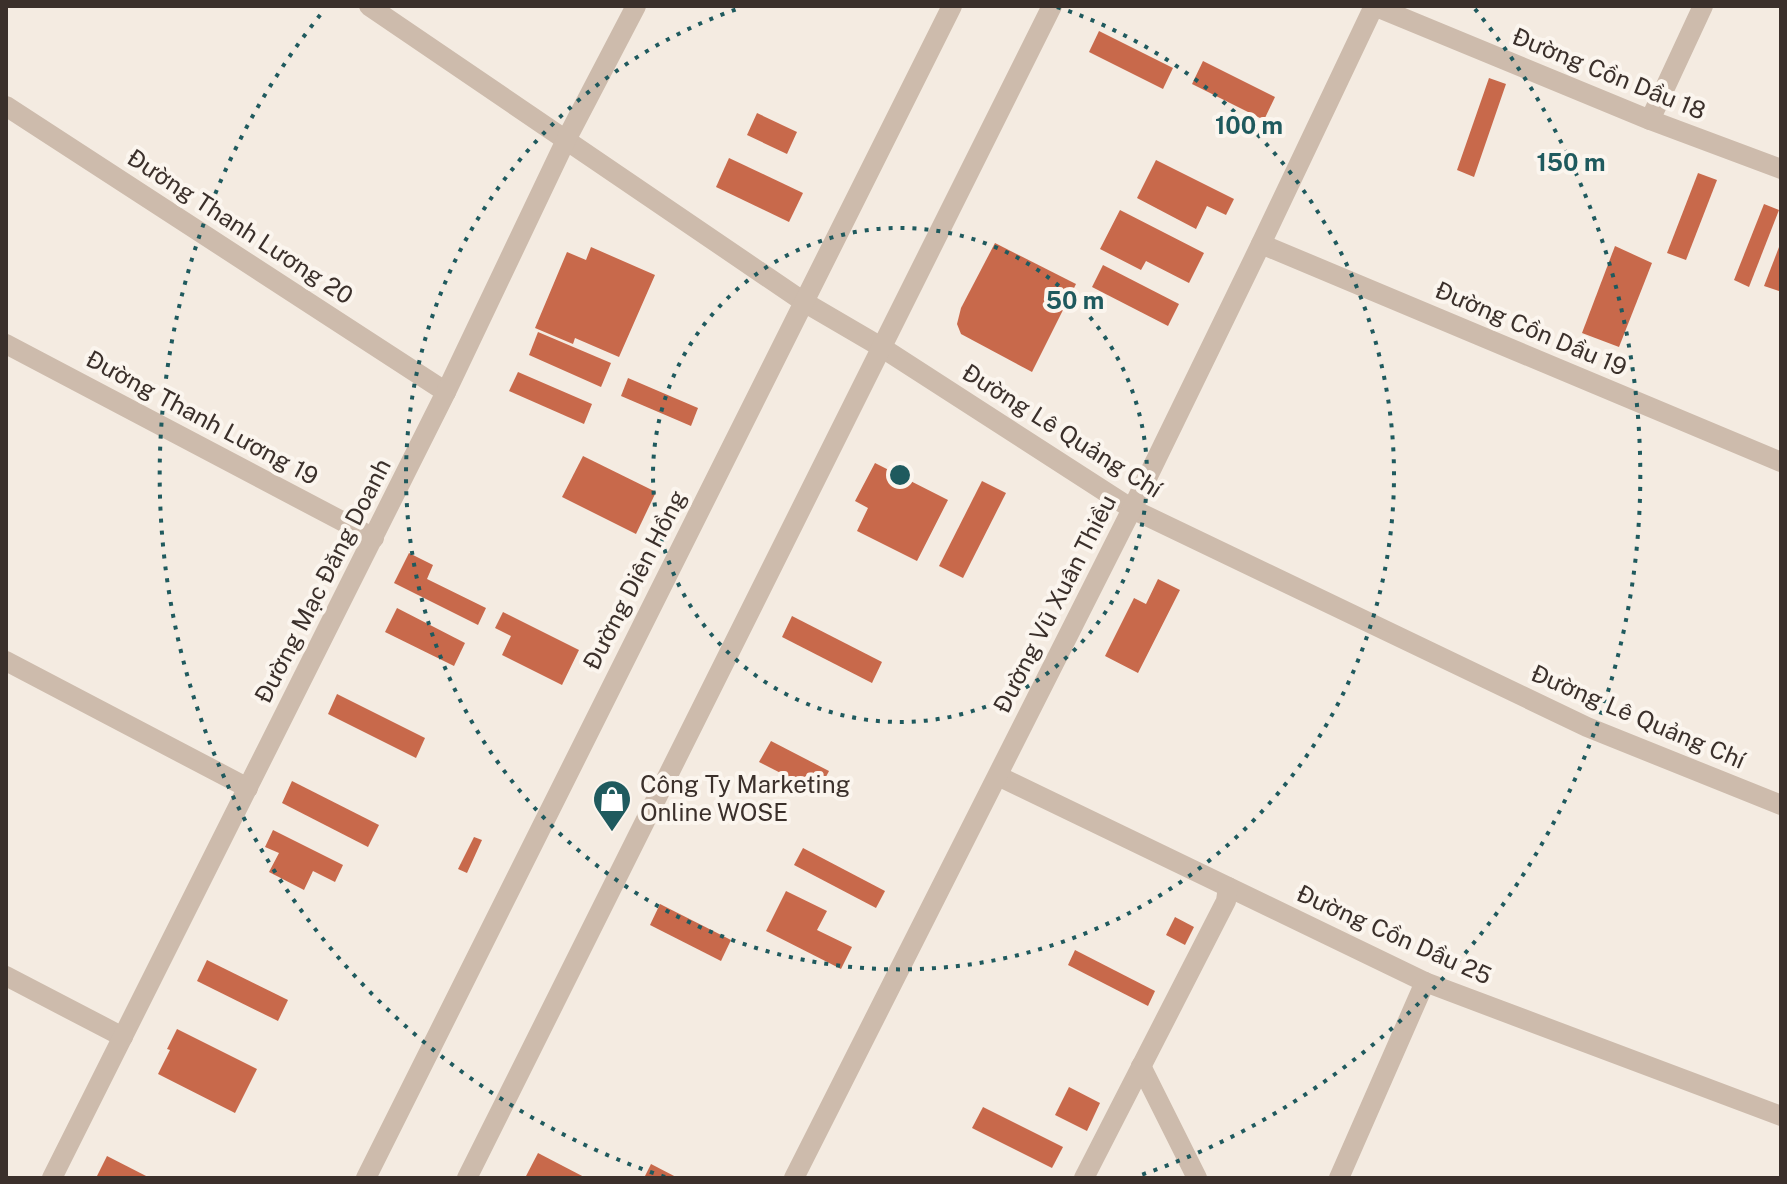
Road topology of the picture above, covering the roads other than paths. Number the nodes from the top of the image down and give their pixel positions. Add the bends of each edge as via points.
1 (369, 6) edge
2 (636, 6) edge
3 (952, 6) edge
4 (1052, 6) edge
5 (1374, 6) edge
6 (1703, 6) edge
7 (6, 106) edge
8 (1650, 120) junction
9 (566, 140) junction
10 (1781, 169) edge
11 (1261, 244) junction
12 (804, 302) junction
13 (6, 344) edge
14 (881, 347) junction
15 (446, 392) junction
16 (1781, 462) edge
17 (1132, 509) junction
18 (374, 538) junction
19 (6, 661) edge
20 (998, 776) junction
21 (248, 788) junction
22 (1781, 805) edge
23 (1228, 887) junction
24 (6, 976) edge
25 (1425, 982) junction
26 (123, 1037) junction
27 (1141, 1066) junction
28 (1781, 1116) edge
29 (52, 1178) edge
30 (366, 1178) edge
31 (467, 1178) edge
32 (794, 1178) edge
33 (1084, 1178) edge
34 (1197, 1178) edge
35 (1339, 1178) edge

1 - 9 street, Đường Lê Quảng Chí
2 - 9 street, Đường Mạc Đăng Doanh
3 - 12 street, Đường Diên Hồng
4 - 14 street
5 - 8 street, Đường Cồn Dầu 18
5 - 11 street, Đường Vũ Xuân Thiều
6 - 8 street
7 - 15 street, Đường Thanh Lương 20
8 - 10 street, Đường Cồn Dầu 18
9 - 12 street, Đường Lê Quảng Chí
9 - 15 street, Đường Mạc Đăng Doanh
11 - 16 street, Đường Cồn Dầu 19
11 - 17 street, Đường Vũ Xuân Thiều
12 - 14 street, Đường Lê Quảng Chí
12 - 30 street, Đường Diên Hồng
13 - 18 street, Đường Thanh Lương 19
14 - 17 street, Đường Lê Quảng Chí
14 - 31 street
15 - 18 street, Đường Mạc Đăng Doanh
17 - 20 street, Đường Vũ Xuân Thiều
17 - 22 street, Đường Lê Quảng Chí via 1587,727
18 - 21 street, Đường Mạc Đăng Doanh
19 - 21 street
20 - 23 street, Đường Cồn Dầu 25
20 - 32 street, Đường Vũ Xuân Thiều
21 - 26 street, Đường Mạc Đăng Doanh
23 - 25 street, Đường Cồn Dầu 25
23 - 27 street via 1226,901
24 - 26 street
25 - 28 street, Đường Cồn Dầu 25
25 - 35 street
26 - 29 street, Đường Mạc Đăng Doanh
27 - 33 street
27 - 34 street

